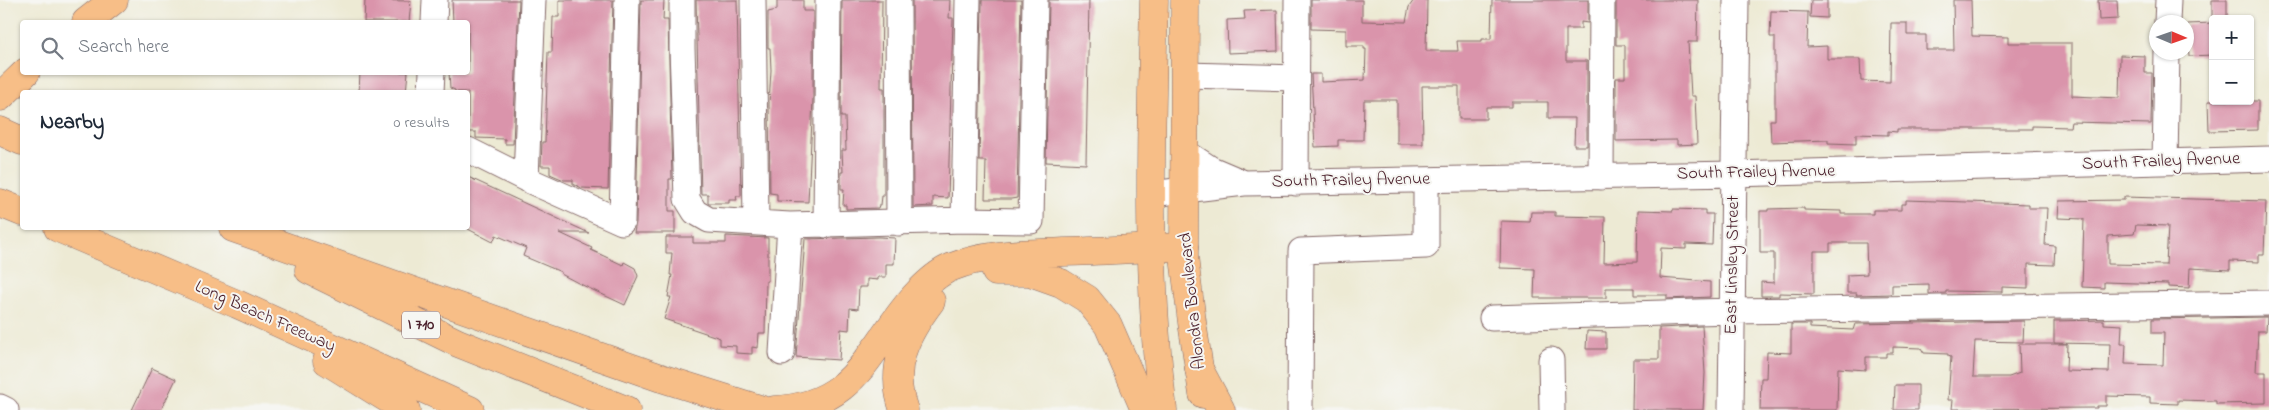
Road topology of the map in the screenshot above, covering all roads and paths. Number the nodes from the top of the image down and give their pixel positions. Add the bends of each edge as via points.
1 (114, 0) edge
2 (435, 0) edge
3 (533, 0) edge
4 (627, 0) edge
5 (682, 0) edge
6 (753, 0) edge
7 (828, 0) edge
8 (898, 0) edge
9 (968, 0) edge
10 (1036, 0) edge
11 (1154, 0) edge
12 (1185, 0) edge
13 (1297, 0) edge
14 (1602, 0) edge
15 (1736, 0) edge
16 (2168, 0) edge
17 (2167, 15) edge
18 (89, 20) edge
19 (434, 20) edge
20 (2167, 60) edge
21 (23, 75) edge
22 (432, 75) edge
23 (1186, 75) junction
24 (1296, 78) junction
25 (431, 90) edge
26 (0, 97) edge
27 (0, 131) edge
28 (20, 140) edge
29 (470, 151) edge
30 (1185, 152) junction
31 (2269, 159) edge
32 (2165, 162) junction
33 (1734, 174) junction
34 (1601, 177) junction
35 (526, 180) junction
36 (1426, 180) junction
37 (1244, 183) junction
38 (1296, 183) junction
39 (1185, 190) junction
40 (1150, 194) junction
41 (0, 203) edge
42 (20, 211) edge
43 (964, 220) junction
44 (756, 222) junction
45 (899, 223) junction
46 (790, 225) junction
47 (826, 225) junction
48 (63, 230) edge
49 (226, 230) edge
50 (239, 230) edge
51 (1184, 247) junction
52 (1152, 248) junction
53 (2269, 303) edge
54 (237, 304) junction
55 (1732, 311) junction
56 (1492, 318) dead end
57 (782, 353) dead end
58 (1551, 360) dead end
59 (1199, 369) junction
60 (0, 407) edge
61 (6, 410) edge
62 (406, 410) edge
63 (470, 410) edge
64 (626, 410) edge
65 (763, 410) edge
66 (774, 410) edge
67 (904, 410) edge
68 (1145, 410) edge
69 (1163, 410) edge
70 (1206, 410) edge
71 (1221, 410) edge
72 (1300, 410) edge
73 (1552, 410) edge
74 (1731, 410) edge

1 - 18 main road
2 - 19 street
3 - 35 street
4 - 35 street via 622,222
5 - 44 street via 687,199 695,212 709,220
6 - 44 street
7 - 47 street
8 - 45 street
9 - 43 street
10 - 43 street via 1031,221
11 - 40 main road, Alondra Boulevard
12 - 23 main road, Alondra Boulevard
13 - 24 street
14 - 34 street
15 - 33 street, East Linsley Street
16 - 17 street
20 - 32 street
21 - 26 main road
22 - 25 street
23 - 24 street
23 - 30 main road, Alondra Boulevard
24 - 38 street
27 - 28 main road
29 - 35 street
30 - 37 street, South Frailey Avenue via 1211,169
30 - 39 main road, Alondra Boulevard
31 - 32 street, South Frailey Avenue
32 - 33 street, South Frailey Avenue
33 - 34 street, South Frailey Avenue
33 - 55 street, East Linsley Street
34 - 36 street, South Frailey Avenue
36 - 38 street, South Frailey Avenue
36 - 72 street via 1426,246 1301,250
37 - 38 street, South Frailey Avenue
37 - 39 street, South Frailey Avenue
39 - 40 street, South Frailey Avenue
39 - 51 main road, Alondra Boulevard
40 - 52 main road, Alondra Boulevard
41 - 42 main road
43 - 45 street
44 - 46 street
45 - 47 street
46 - 47 street
46 - 57 street
48 - 54 main road, Long Beach Freeway
49 - 64 main road, I 710 via 458,343
50 - 65 main road via 660,378
51 - 52 main road
51 - 59 main road, Alondra Boulevard
52 - 66 main road via 1014,254 950,267 925,284 899,314 860,371 831,395 797,409
52 - 69 main road, Alondra Boulevard
53 - 55 street
54 - 62 main road
54 - 63 main road, Long Beach Freeway
55 - 56 street
55 - 74 street, East Linsley Street
58 - 73 street
59 - 70 main road, Alondra Boulevard
59 - 71 main road
60 - 61 street
67 - 68 main road via 900,399 899,358 913,325 938,293 963,280 996,272 1030,272 1061,283 1087,299 1108,325

